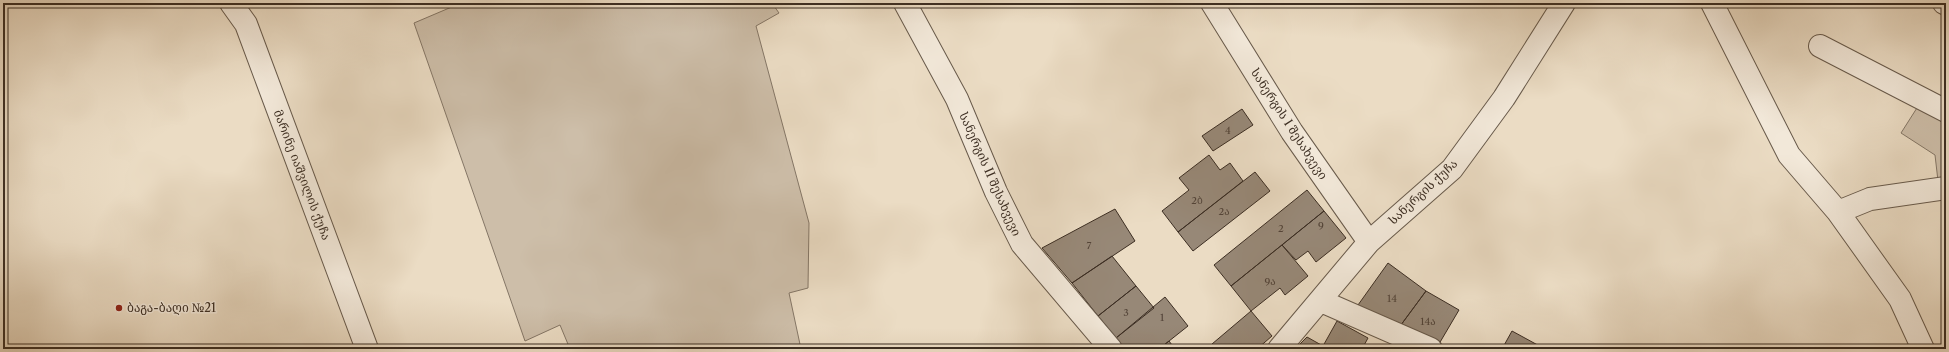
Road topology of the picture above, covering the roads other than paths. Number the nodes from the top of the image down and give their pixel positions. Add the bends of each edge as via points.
1 (231, 3) edge
2 (905, 3) edge
3 (1212, 3) edge
4 (1564, 3) edge
5 (1712, 3) edge
6 (1820, 46) dead end
7 (1946, 111) edge
8 (1946, 188) edge
9 (1838, 212) junction
10 (1369, 242) junction
11 (1321, 301) junction
12 (368, 349) edge
13 (1111, 349) edge
14 (1279, 349) edge
15 (1431, 349) edge
16 (1923, 349) edge

1 - 12 street, მარინე იაშვილის ქუჩა via 246,24
2 - 13 street, სანერგის II შესახვევი via 957,99 996,192 1022,244
3 - 10 street, სანერგის I შესახვევი via 1292,132
4 - 10 street, სანერგის ქუჩა via 1504,98 1452,169
5 - 9 street via 1789,155
6 - 7 street
8 - 9 street via 1870,199
9 - 16 street via 1900,299
10 - 11 street, სანერგის ქუჩა
11 - 14 street, სანერგის ქუჩა
11 - 15 street

